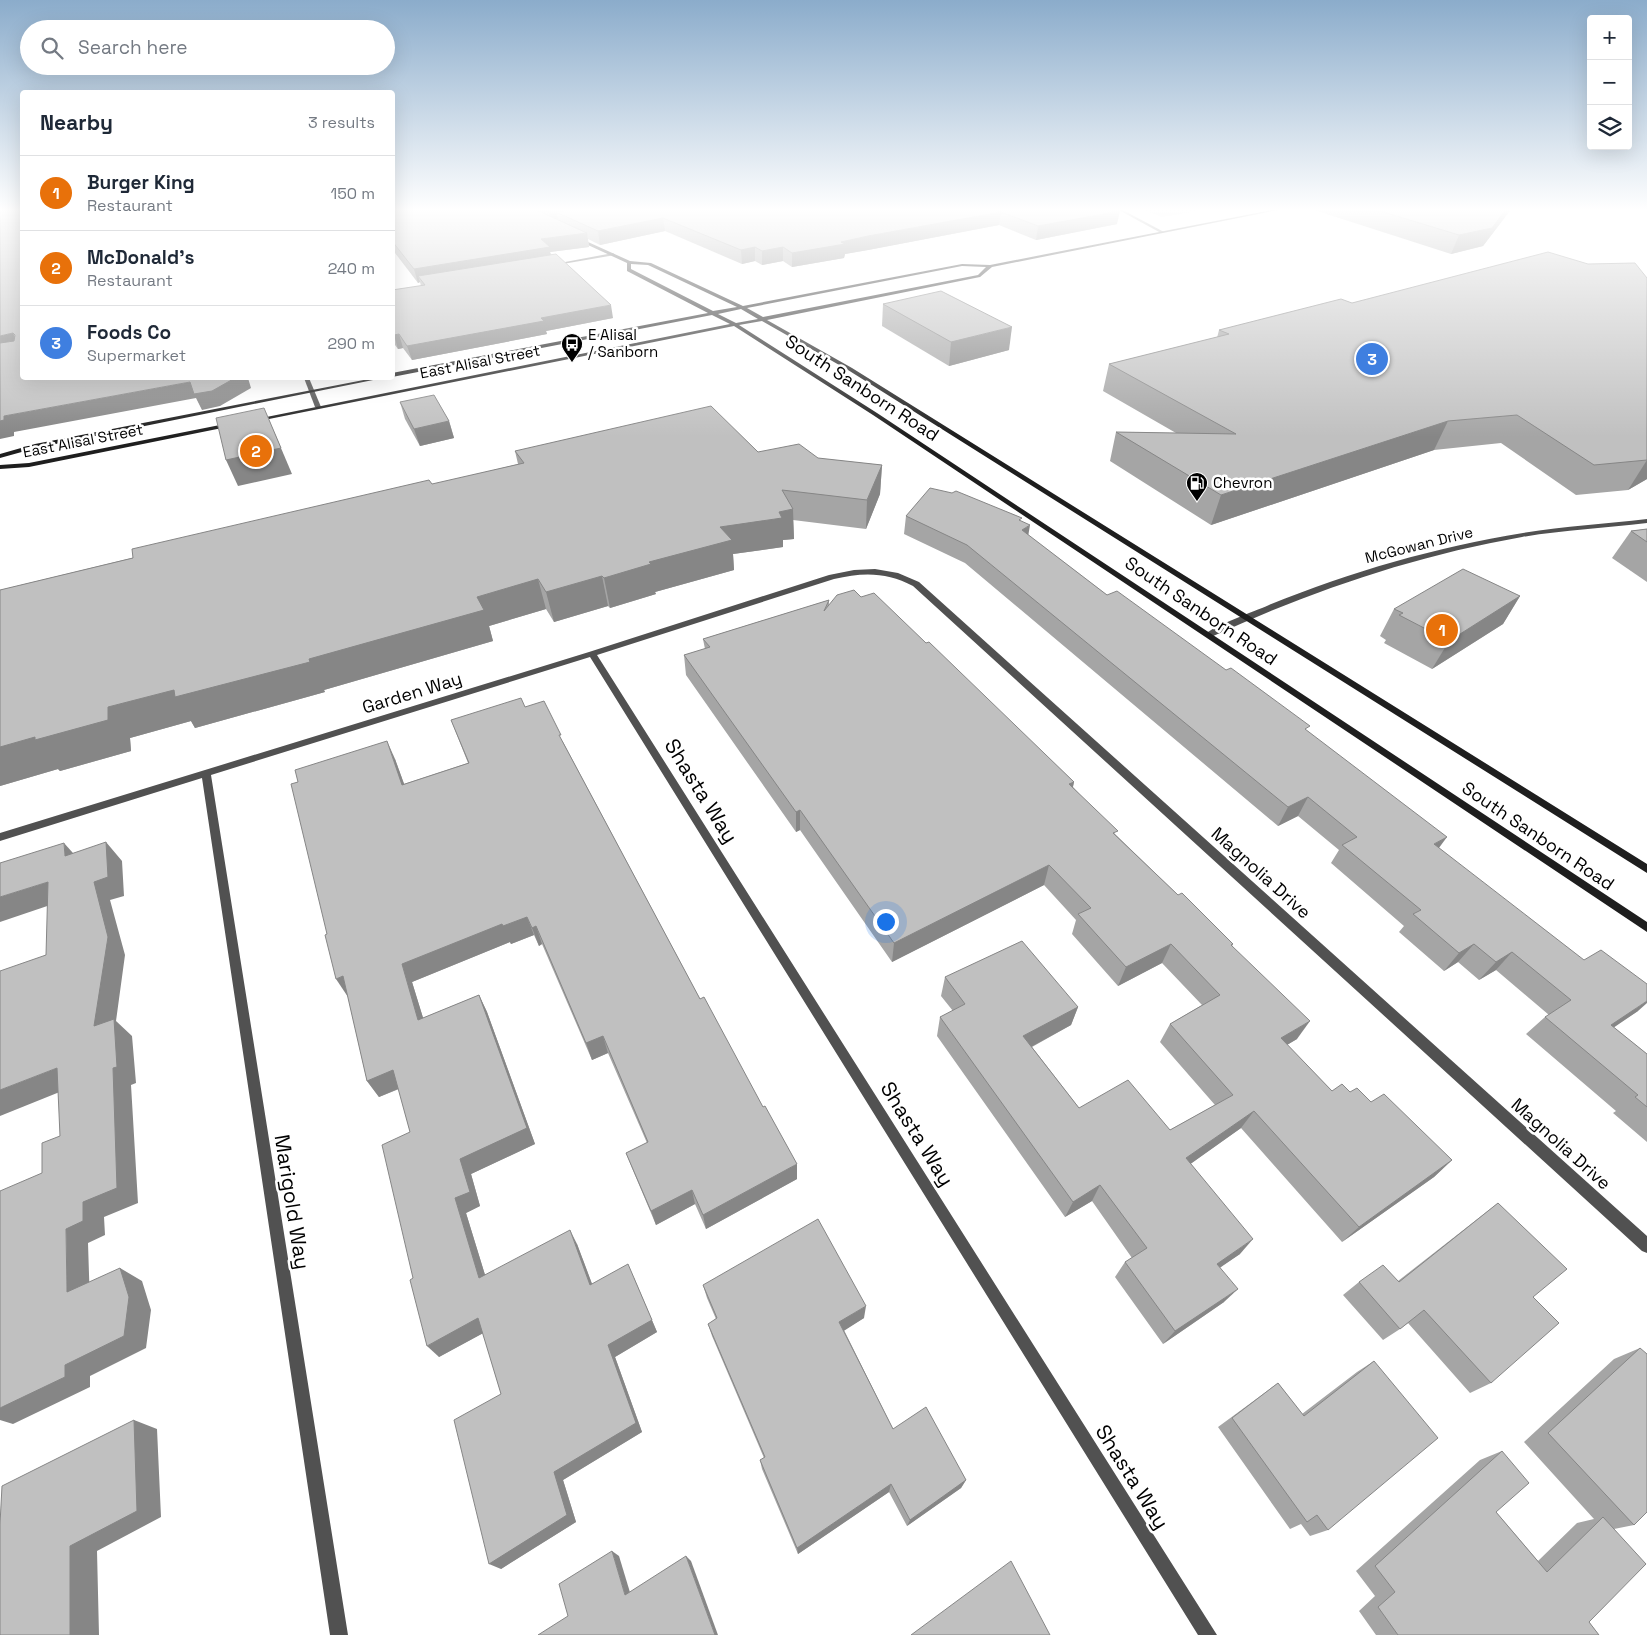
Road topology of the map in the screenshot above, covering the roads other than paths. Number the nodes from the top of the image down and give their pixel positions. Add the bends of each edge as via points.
1 (657, 284) edge
2 (692, 284) edge
3 (860, 284) edge
4 (937, 284) edge
5 (741, 307) junction
6 (712, 312) junction
7 (763, 318) junction
8 (734, 324) junction
9 (395, 374) edge
10 (307, 380) edge
11 (369, 380) edge
12 (311, 391) junction
13 (318, 407) junction
14 (245, 422) edge
15 (236, 424) edge
16 (0, 456) edge
17 (0, 467) edge
18 (1647, 521) edge
19 (832, 577) joint
20 (1248, 616) junction
21 (1208, 635) junction
22 (592, 654) junction
23 (206, 774) junction
24 (0, 837) edge
25 (1647, 869) edge
26 (1647, 928) edge
27 (1647, 1246) edge
28 (339, 1635) edge
29 (1208, 1635) edge

1 - 6 main road, South Sanborn Road
2 - 5 main road, South Sanborn Road
3 - 5 main road, East Alisal Street
4 - 7 main road, East Alisal Street
5 - 6 main road, East Alisal Street
5 - 7 main road, South Sanborn Road
6 - 8 main road, South Sanborn Road
6 - 9 main road, East Alisal Street
7 - 8 main road, East Alisal Street
7 - 20 main road, South Sanborn Road
8 - 13 main road, East Alisal Street
8 - 21 main road, South Sanborn Road
10 - 12 street
11 - 12 main road, East Alisal Street
12 - 13 street
12 - 16 main road, East Alisal Street via 35,446
13 - 14 main road, East Alisal Street
15 - 17 main road, East Alisal Street via 29,465
18 - 20 street, McGowan Drive via 1539,532 1418,557 1355,575
19 - 22 street, Garden Way
19 - 27 street, Magnolia Drive via 876,571 904,576 916,584
20 - 21 street, McGowan Drive
20 - 25 main road, South Sanborn Road
21 - 26 main road, South Sanborn Road
22 - 23 street, Garden Way
22 - 29 street, Shasta Way
23 - 24 street, Garden Way
23 - 28 street, Marigold Way

